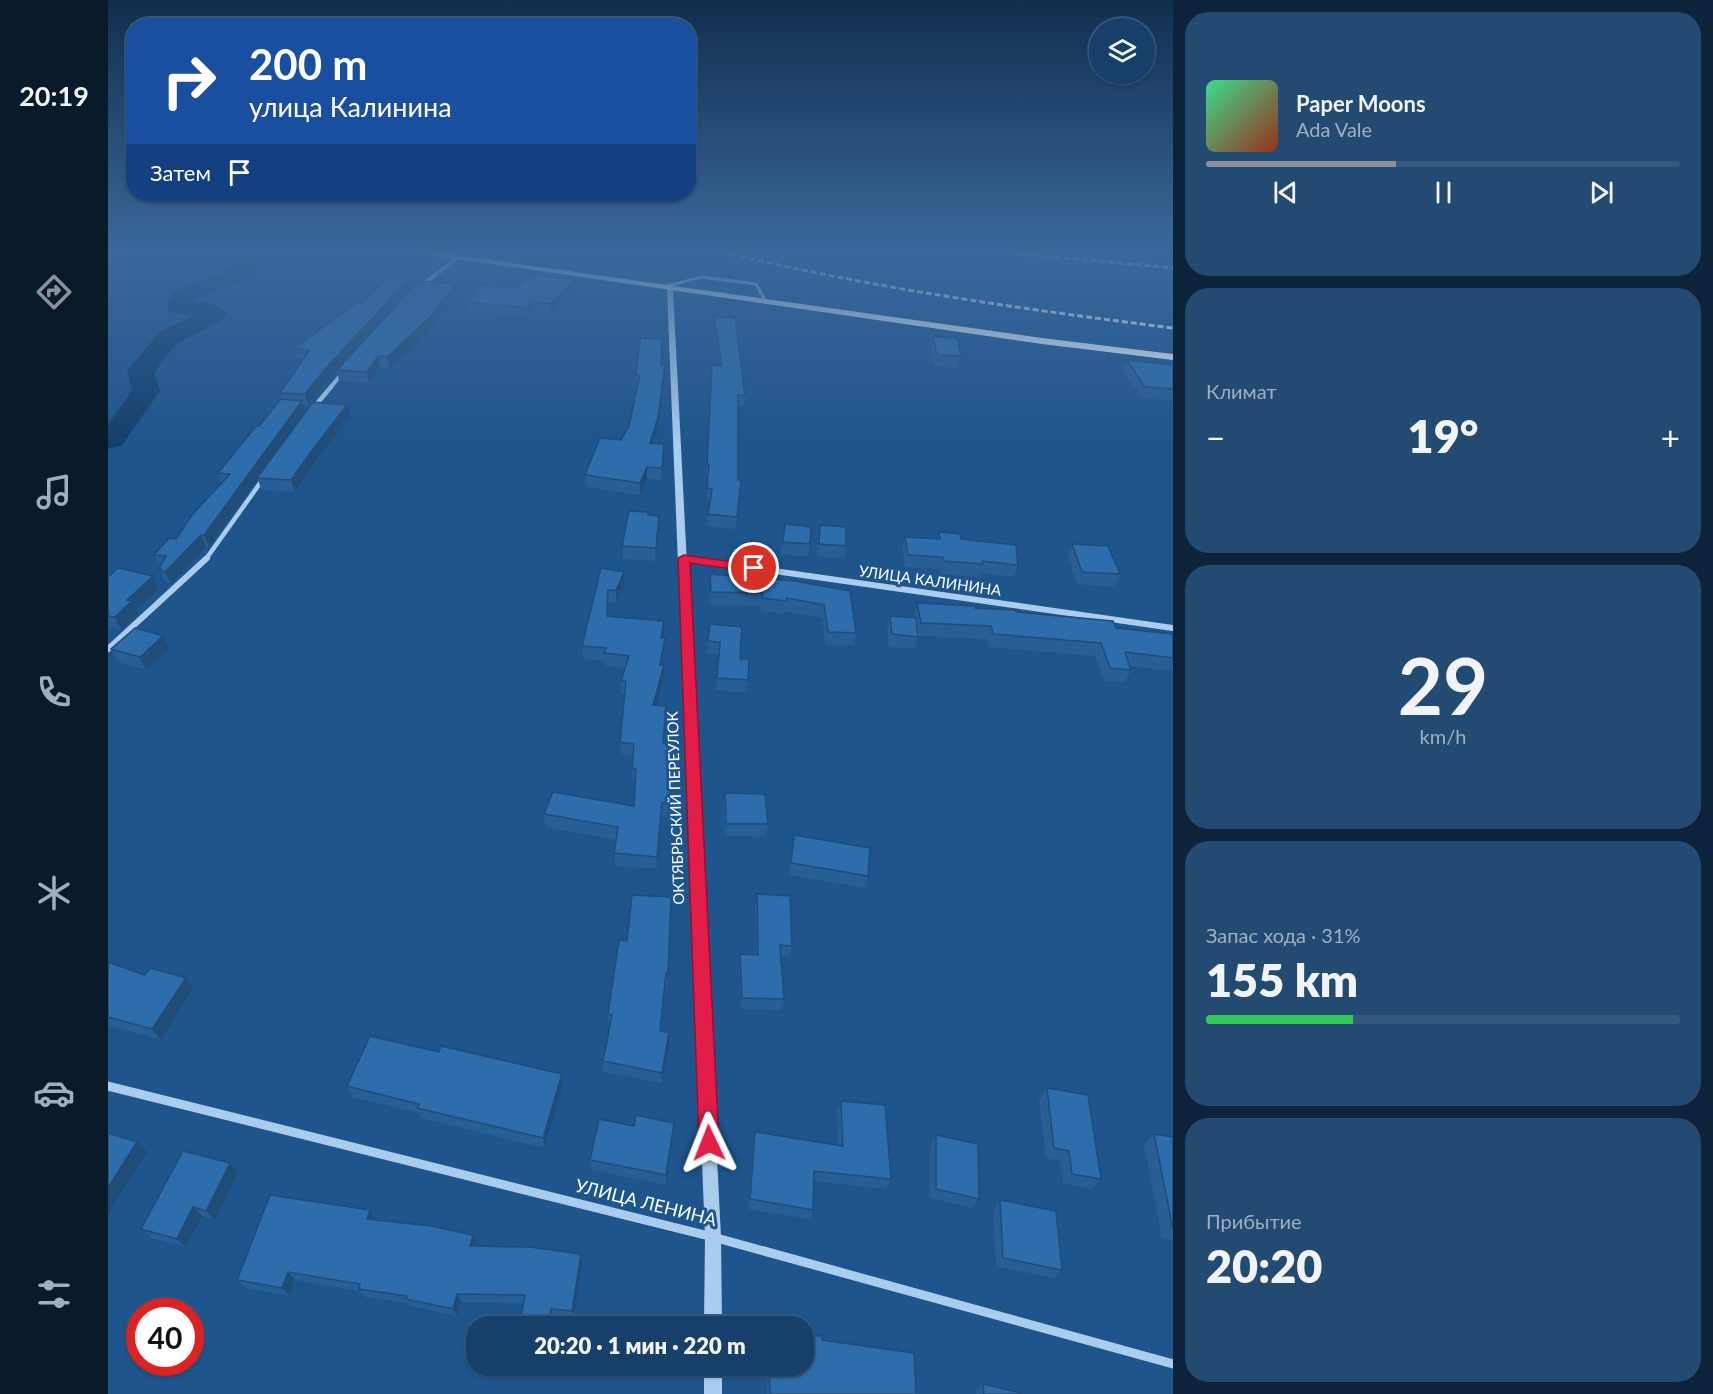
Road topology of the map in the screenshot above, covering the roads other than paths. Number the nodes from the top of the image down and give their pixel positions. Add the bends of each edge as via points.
1 (668, 317) edge
2 (873, 317) edge
3 (1173, 357) edge
4 (346, 367) edge
5 (311, 412) edge
6 (264, 478) edge
7 (684, 558) junction
8 (1173, 628) edge
9 (108, 649) edge
10 (108, 1086) edge
11 (713, 1237) junction
12 (713, 1316) edge
13 (1173, 1364) edge
14 (713, 1376) edge
15 (713, 1394) edge

1 - 7 street, ОКТЯБРЬСКИЙ ПЕРЕУЛОК
2 - 3 main road
4 - 5 street
6 - 9 street via 204,562
7 - 8 street, УЛИЦА КАЛИНИНА
7 - 11 street, ОКТЯБРЬСКИЙ ПЕРЕУЛОК
10 - 11 street, УЛИЦА ЛЕНИНА
11 - 12 street, ОКТЯБРЬСКИЙ ПЕРЕУЛОК
11 - 13 street, УЛИЦА ЛЕНИНА
14 - 15 street

